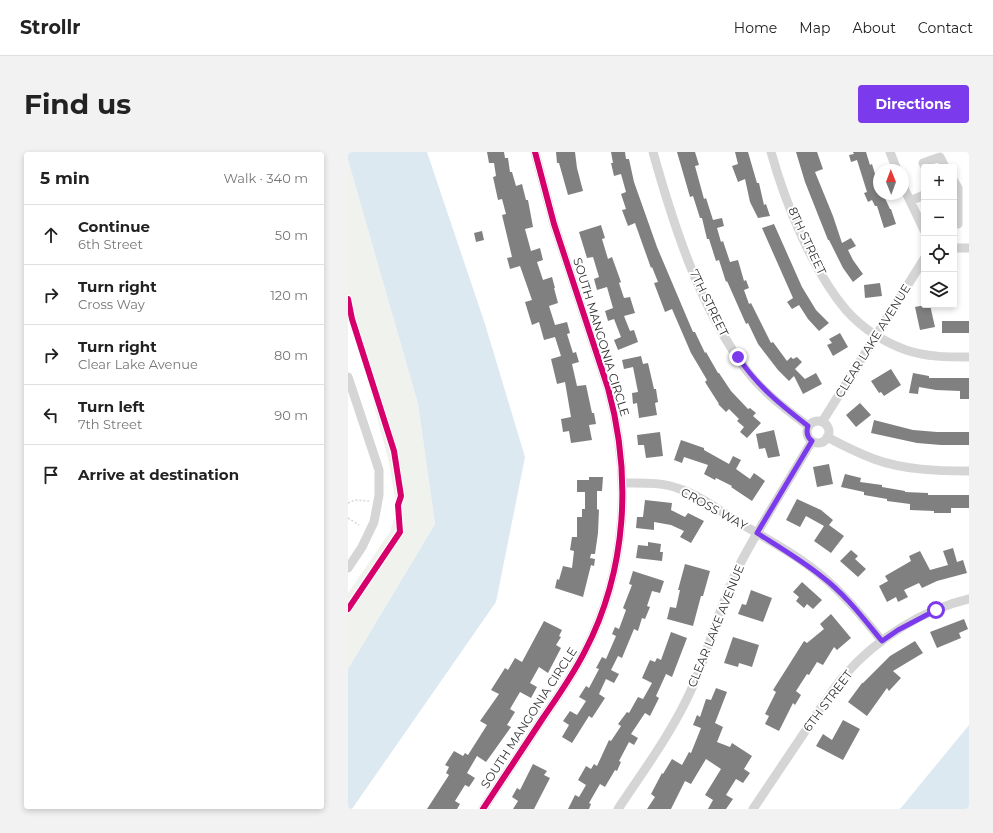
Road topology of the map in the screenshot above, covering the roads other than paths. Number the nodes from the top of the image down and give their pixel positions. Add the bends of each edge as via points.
1 (535, 152) edge
2 (653, 152) edge
3 (771, 152) edge
4 (890, 152) edge
5 (895, 164) edge
6 (924, 164) edge
7 (944, 164) edge
8 (957, 186) edge
9 (921, 196) edge
10 (910, 201) joint
11 (921, 216) edge
12 (957, 222) edge
13 (957, 248) edge
14 (969, 248) edge
15 (921, 264) edge
16 (876, 335) junction
17 (969, 357) edge
18 (348, 377) edge
19 (822, 422) junction
20 (808, 426) junction
21 (827, 437) junction
22 (812, 441) junction
23 (969, 472) edge
24 (623, 483) junction
25 (757, 533) junction
26 (348, 568) edge
27 (969, 598) edge
28 (882, 641) junction
29 (483, 809) edge
30 (618, 809) edge
31 (753, 809) edge

1 - 24 street, SOUTH MANGONIA CIRCLE via 554,224 614,408
2 - 20 street, 7TH STREET via 689,262 724,337 759,384
3 - 16 street, 8TH STREET via 816,266 847,310
4 - 5 street
6 - 7 street via 940,157
8 - 12 street via 958,224
9 - 10 street
10 - 11 street
13 - 14 street
15 - 16 street, CLEAR LAKE AVENUE
16 - 17 street, 8TH STREET via 887,342 918,353
16 - 19 street, CLEAR LAKE AVENUE
18 - 26 street via 379,470 379,494 374,522
19 - 20 street via 816,421
19 - 21 street via 828,428
20 - 22 street via 807,433
21 - 22 street via 822,442
21 - 23 street via 876,460 929,470
22 - 25 street, CLEAR LAKE AVENUE
24 - 25 street, CROSS WAY via 651,483 680,489
24 - 29 street, SOUTH MANGONIA CIRCLE via 619,546 612,579 597,625 572,674
25 - 28 street, CROSS WAY via 823,576 853,605
25 - 30 street, CLEAR LAKE AVENUE via 725,597 692,689 665,738
27 - 28 street, 6TH STREET via 920,617
28 - 31 street, 6TH STREET via 863,657 829,696

